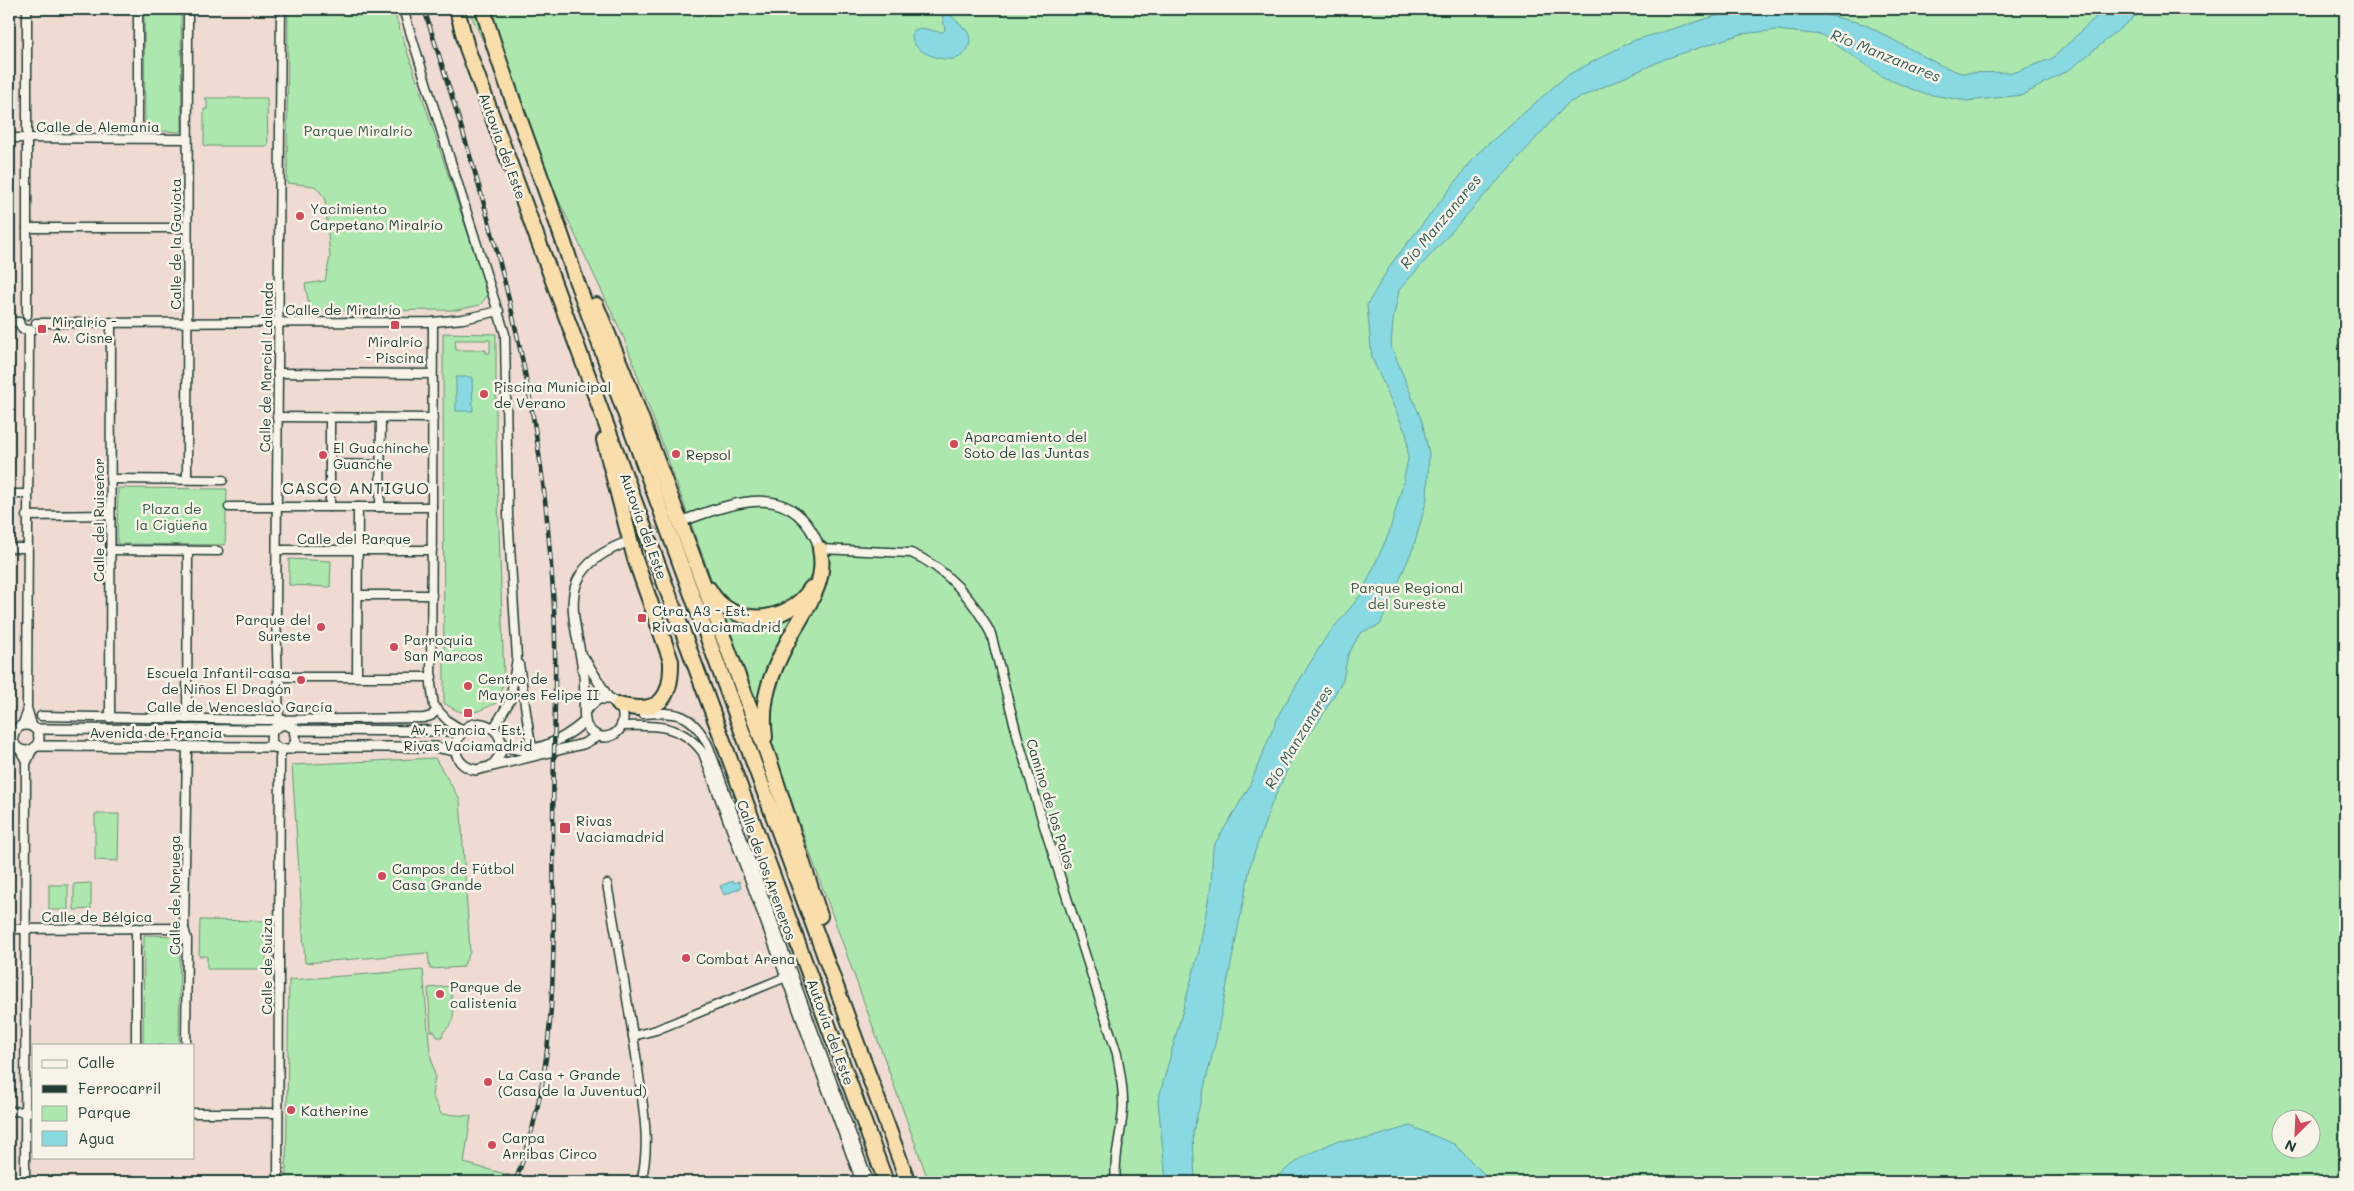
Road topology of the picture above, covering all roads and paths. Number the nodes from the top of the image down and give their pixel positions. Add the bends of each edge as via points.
1 (27, 9) edge
2 (138, 9) edge
3 (188, 9) edge
4 (280, 9) edge
5 (404, 9) edge
6 (456, 9) edge
7 (483, 9) edge
8 (9, 138) edge
9 (27, 138) junction
10 (138, 138) junction
11 (188, 139) junction
12 (559, 222) junction
13 (26, 228) junction
14 (187, 228) junction
15 (499, 311) junction
16 (27, 315) junction
17 (9, 322) edge
18 (20, 322) junction
19 (36, 322) junction
20 (111, 322) junction
21 (187, 322) junction
22 (279, 322) junction
23 (433, 322) junction
24 (29, 331) junction
25 (277, 373) junction
26 (432, 374) junction
27 (598, 405) junction
28 (277, 417) junction
29 (330, 417) junction
30 (381, 418) junction
31 (433, 418) junction
32 (330, 464) junction
33 (381, 465) junction
34 (110, 479) junction
35 (187, 480) junction
36 (223, 480) dead end
37 (9, 494) edge
38 (26, 494) junction
39 (228, 507) dead end
40 (277, 507) junction
41 (330, 507) junction
42 (358, 507) junction
43 (380, 507) junction
44 (432, 507) junction
45 (110, 515) junction
46 (26, 516) junction
47 (688, 519) dead end
48 (622, 544) tunnel mouth
49 (9, 548) edge
50 (27, 548) junction
51 (820, 549) junction
52 (110, 550) junction
53 (277, 550) junction
54 (359, 550) junction
55 (432, 550) junction
56 (188, 551) junction
57 (218, 551) dead end
58 (698, 569) junction
59 (358, 595) junction
60 (432, 595) junction
61 (580, 651) junction
62 (517, 658) junction
63 (280, 676) junction
64 (357, 676) junction
65 (432, 677) junction
66 (617, 705) junction
67 (437, 710) junction
68 (586, 710) junction
69 (27, 713) junction
70 (41, 716) dead end
71 (110, 718) junction
72 (187, 719) junction
73 (585, 721) junction
74 (277, 725) junction
75 (622, 726) junction
76 (34, 727) junction
77 (15, 728) edge
78 (493, 729) junction
79 (294, 730) junction
80 (462, 731) junction
81 (598, 736) junction
82 (501, 742) junction
83 (187, 746) junction
84 (15, 747) edge
85 (293, 747) junction
86 (35, 748) junction
87 (534, 748) junction
88 (278, 749) junction
89 (456, 751) junction
90 (768, 756) junction
91 (26, 761) junction
92 (491, 766) junction
93 (607, 884) dead end
94 (26, 928) junction
95 (136, 928) junction
96 (184, 928) junction
97 (9, 929) edge
98 (824, 951) junction
99 (786, 977) junction
100 (633, 1036) junction
101 (136, 1044) edge
102 (186, 1044) edge
103 (9, 1112) edge
104 (30, 1112) edge
105 (195, 1113) edge
106 (278, 1113) junction
107 (25, 1182) edge
108 (278, 1182) edge
109 (641, 1182) edge
110 (861, 1182) edge
111 (869, 1182) edge
112 (886, 1182) edge
113 (908, 1182) edge
114 (1116, 1182) edge

1 - 9 street
2 - 10 street
3 - 11 street, Calle de la Gaviota
4 - 22 street, Calle de Marcial Lalanda
5 - 15 street
6 - 27 highway, Autovía del Este via 467,48
7 - 12 highway, Autovía del Este
8 - 9 street, Calle de Alemania
9 - 10 street, Calle de Alemania
9 - 13 street
10 - 11 street, Calle de Alemania
11 - 14 street, Calle de la Gaviota
12 - 58 highway via 569,238 629,386
12 - 98 highway, Autovía del Este
13 - 14 street
13 - 16 street
14 - 21 street, Calle de la Gaviota
15 - 23 street, Calle de Miralrío
15 - 62 street via 506,350 508,515
16 - 18 street
16 - 19 street
17 - 18 street
18 - 24 street via 22,329
19 - 20 street, Calle de Miralrío
19 - 24 street
20 - 21 street, Calle de Miralrío
20 - 34 street, Calle del Ruiseñor
21 - 22 street, Calle de Miralrío
21 - 35 street, Calle de la Gaviota
22 - 23 street, Calle de Miralrío
22 - 25 street, Calle de Marcial Lalanda
23 - 26 street
24 - 38 street
25 - 26 street
25 - 28 street, Calle de Marcial Lalanda
26 - 31 street
27 - 66 highway via 599,426 635,559 671,661 666,693 656,705 641,710
27 - 112 highway, Autovía del Este
28 - 29 street
28 - 40 street, Calle de Marcial Lalanda
29 - 30 street
29 - 32 street
30 - 31 street
30 - 33 street
31 - 44 street
32 - 33 street
32 - 41 street
33 - 43 street
34 - 35 street
34 - 45 street, Calle del Ruiseñor
35 - 36 street
37 - 38 street
38 - 46 street
39 - 40 street
40 - 41 street
40 - 53 street, Calle de Marcial Lalanda
41 - 42 street
42 - 43 street
42 - 54 street
43 - 44 street
44 - 55 street
45 - 46 street
45 - 52 street, Calle del Ruiseñor
46 - 50 street
47 - 51 street via 744,501 768,502 792,511 806,522
48 - 61 street via 594,558 582,571 575,586 573,614
49 - 50 street
50 - 69 street
51 - 58 highway via 815,582 805,597 787,611 772,617 753,618 736,614 711,593
51 - 90 highway via 823,563 814,596 770,678 762,716
51 - 114 street, Camino de los Palos via 920,556 946,577 984,619 991,634 1045,829 1117,1054 1123,1109
52 - 56 street
52 - 71 street, Calle del Ruiseñor
53 - 54 street, Calle del Parque
53 - 63 street, Calle de Marcial Lalanda via 276,672
54 - 55 street, Calle del Parque
54 - 59 street
55 - 60 street
56 - 57 street
56 - 72 street
58 - 90 highway
59 - 60 street
59 - 64 street
60 - 65 street
61 - 66 street via 600,686
61 - 68 street
62 - 78 street via 510,701
62 - 87 street
63 - 64 street
63 - 74 street, Calle de Marcial Lalanda
64 - 65 street
65 - 67 street
66 - 68 street via 596,700
66 - 75 street
66 - 111 street, Calle de los Areneros via 639,714 670,712 700,729
67 - 74 street, Calle de Wenceslao García via 428,718
67 - 80 street
68 - 73 street
69 - 76 street
69 - 77 street
70 - 71 street, Calle de Wenceslao García
71 - 72 street, Calle de Wenceslao García
72 - 74 street, Calle de Wenceslao García
73 - 81 street via 588,730
73 - 87 street via 564,737
74 - 76 street, Avenida de Francia
74 - 79 street, Avenida de Francia via 288,724
74 - 88 street via 271,742
75 - 81 street via 611,736
75 - 99 street, Calle de los Areneros via 652,724 679,731 703,753
76 - 77 street
76 - 86 street via 40,740
77 - 84 street
78 - 80 street via 475,724
78 - 82 street
79 - 80 street, Avenida de Francia
79 - 85 street via 297,735
80 - 89 street via 456,740
81 - 92 street via 583,744
82 - 87 street via 514,749
82 - 92 street via 500,755
83 - 86 street, Avenida de Francia
83 - 88 street, Avenida de Francia
83 - 96 street, Calle de Noruega
84 - 86 street
84 - 91 street
85 - 88 street, Avenida de Francia
85 - 89 street, Avenida de Francia via 435,747
86 - 91 street
88 - 106 street, Calle de Suiza
89 - 92 street via 468,768 481,770
90 - 98 highway via 824,929
91 - 94 street
93 - 100 street
94 - 95 street, Calle de Bélgica
94 - 97 street, Calle de Bélgica
94 - 104 street
95 - 96 street, Calle de Bélgica
95 - 101 street
96 - 102 street, Calle de Noruega via 187,939
98 - 113 highway, Autovía del Este
99 - 100 street via 656,1030
99 - 110 street, Calle de los Areneros
100 - 109 street via 646,1131 646,1161
103 - 104 street
104 - 107 street
105 - 106 street
106 - 108 street, Calle de Suiza

